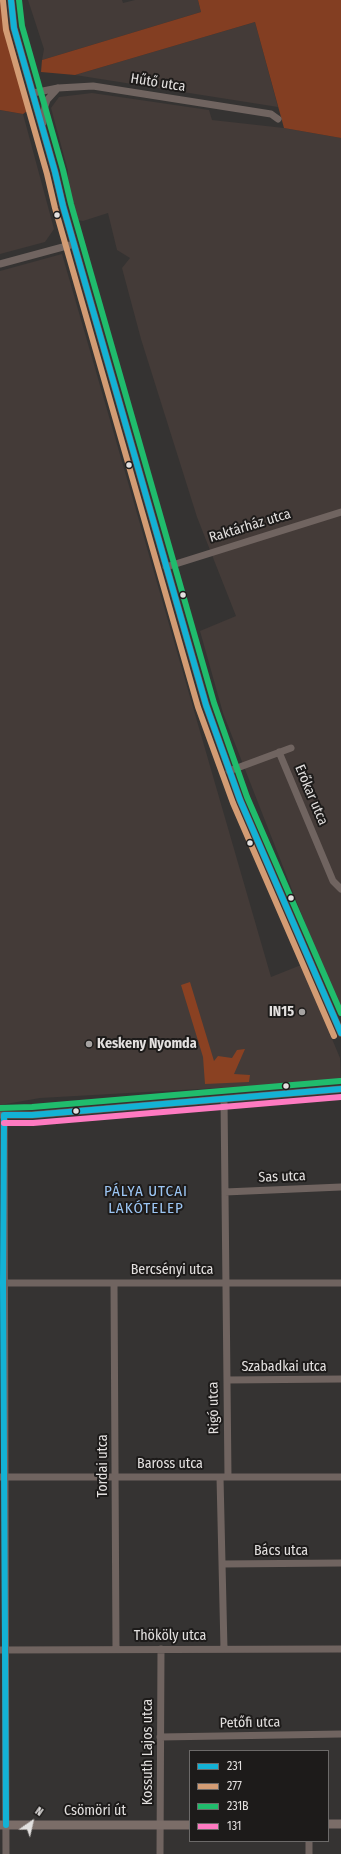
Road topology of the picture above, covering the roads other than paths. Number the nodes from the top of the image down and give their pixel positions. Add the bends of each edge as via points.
1 (11, 0) edge
2 (58, 88) junction
3 (33, 93) junction
4 (278, 119) dead end
5 (43, 127) junction
6 (74, 244) junction
7 (0, 264) edge
8 (341, 512) edge
9 (166, 567) junction
10 (291, 748) dead end
11 (280, 752) junction
12 (229, 771) junction
13 (341, 889) edge
14 (341, 1033) edge
15 (341, 1089) edge
16 (224, 1099) junction
17 (2, 1115) edge
18 (341, 1188) edge
19 (225, 1192) junction
20 (226, 1282) junction
21 (3, 1283) junction
22 (114, 1283) junction
23 (341, 1283) edge
24 (341, 1379) edge
25 (227, 1380) junction
26 (2, 1477) edge
27 (116, 1477) junction
28 (220, 1477) junction
29 (228, 1477) junction
30 (341, 1477) edge
31 (3, 1562) edge
32 (341, 1563) edge
33 (222, 1564) junction
34 (116, 1649) junction
35 (161, 1649) junction
36 (224, 1649) junction
37 (341, 1649) edge
38 (3, 1650) edge
39 (341, 1734) edge
40 (160, 1737) junction
41 (329, 1824) edge
42 (341, 1824) edge
43 (3, 1825) edge
44 (160, 1825) junction
45 (189, 1825) edge
46 (309, 1842) edge
47 (6, 1854) edge
48 (160, 1854) edge
49 (309, 1854) edge

1 - 3 street via 14,28
2 - 3 street, Hűtő utca
2 - 4 street, Hűtő utca via 100,87 271,114
2 - 5 street via 50,95 45,106
3 - 5 street
5 - 6 street
6 - 7 street
6 - 9 street
8 - 9 street, Raktárház utca
9 - 12 street via 206,705
10 - 11 street
11 - 12 street
11 - 13 street, Erőkar utca via 333,881
12 - 14 street
15 - 16 street
16 - 17 street via 32,1115
16 - 19 street, Rigó utca
17 - 21 street
18 - 19 street, Sas utca
19 - 20 street, Rigó utca
20 - 22 street, Bercsényi utca
20 - 23 street, Bercsényi utca
20 - 25 street, Rigó utca
21 - 22 street, Bercsényi utca
21 - 26 street
22 - 27 street, Tordai utca
24 - 25 street, Szabadkai utca
25 - 29 street, Rigó utca
26 - 27 street, Baross utca
26 - 31 street
27 - 28 street, Baross utca
27 - 34 street, Tordai utca
28 - 29 street, Baross utca
28 - 33 street
29 - 30 street, Baross utca
31 - 38 street
32 - 33 street, Bács utca
33 - 36 street
34 - 35 street, Thököly utca
34 - 38 street, Thököly utca
35 - 36 street, Thököly utca
35 - 40 street, Kossuth Lajos utca
36 - 37 street, Thököly utca
38 - 43 street via 7,1805
39 - 40 street, Petőfi utca
40 - 44 street, Kossuth Lajos utca
41 - 42 main road
43 - 44 main road, Csömöri út
43 - 47 street
44 - 45 main road, Csömöri út
44 - 48 street, Kossuth Lajos utca
46 - 49 street

